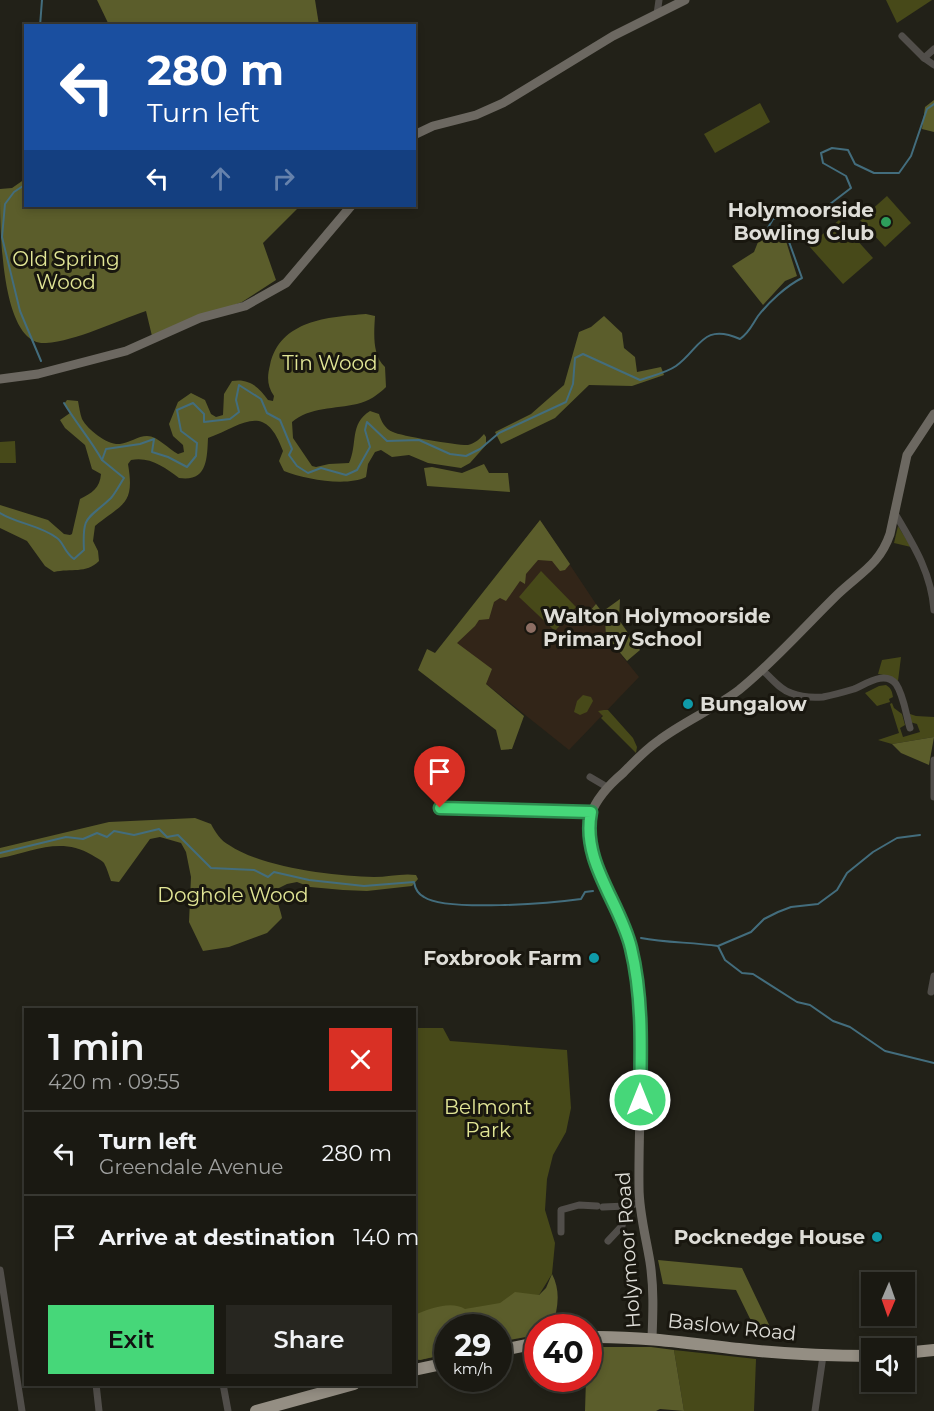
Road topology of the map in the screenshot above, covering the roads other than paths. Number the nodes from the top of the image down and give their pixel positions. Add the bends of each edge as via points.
1 (659, 0) edge
2 (681, 1) edge
3 (657, 14) junction
4 (903, 36) dead end
5 (934, 49) edge
6 (924, 58) junction
7 (934, 65) edge
8 (416, 134) edge
9 (350, 207) edge
10 (0, 380) edge
11 (934, 414) edge
12 (894, 512) junction
13 (934, 610) edge
14 (762, 670) junction
15 (910, 728) dead end
16 (934, 760) edge
17 (590, 777) dead end
18 (607, 787) junction
19 (934, 797) edge
20 (440, 808) dead end
21 (591, 812) junction
22 (934, 976) edge
23 (931, 992) dead end
24 (639, 1203) junction
25 (626, 1206) junction
26 (561, 1232) dead end
27 (608, 1241) dead end
28 (0, 1270) edge
29 (602, 1338) edge
30 (652, 1338) junction
31 (934, 1350) edge
32 (915, 1352) edge
33 (823, 1356) junction
34 (861, 1356) edge
35 (434, 1366) edge
36 (416, 1370) edge
37 (96, 1386) edge
38 (223, 1386) edge
39 (347, 1386) edge
40 (22, 1411) edge
41 (99, 1411) edge
42 (228, 1411) edge
43 (256, 1411) edge
44 (814, 1411) edge

1 - 3 street
2 - 3 street
3 - 8 street via 503,103
4 - 6 street
5 - 6 street
6 - 7 street
9 - 10 street via 286,283 245,306 200,318 126,351
11 - 12 street via 907,455
12 - 13 street via 918,552 933,590
12 - 14 street via 886,546 878,559
14 - 15 street via 788,693 804,697 822,697 887,678 898,688
14 - 18 street via 736,692 657,741
16 - 19 street
17 - 18 street
18 - 21 street
20 - 21 street
21 - 24 street, Holymoor Road via 590,843 597,869 626,930 634,966 641,1077
22 - 23 street
24 - 25 street
24 - 30 street, Holymoor Road via 651,1270
25 - 26 street via 579,1205 561,1210
25 - 27 street via 622,1226
28 - 40 street
29 - 30 highway, Baslow Road
30 - 33 highway, Baslow Road
31 - 32 highway
33 - 34 highway, Baslow Road
33 - 44 street
35 - 36 highway
37 - 41 street
38 - 42 street
39 - 43 highway

